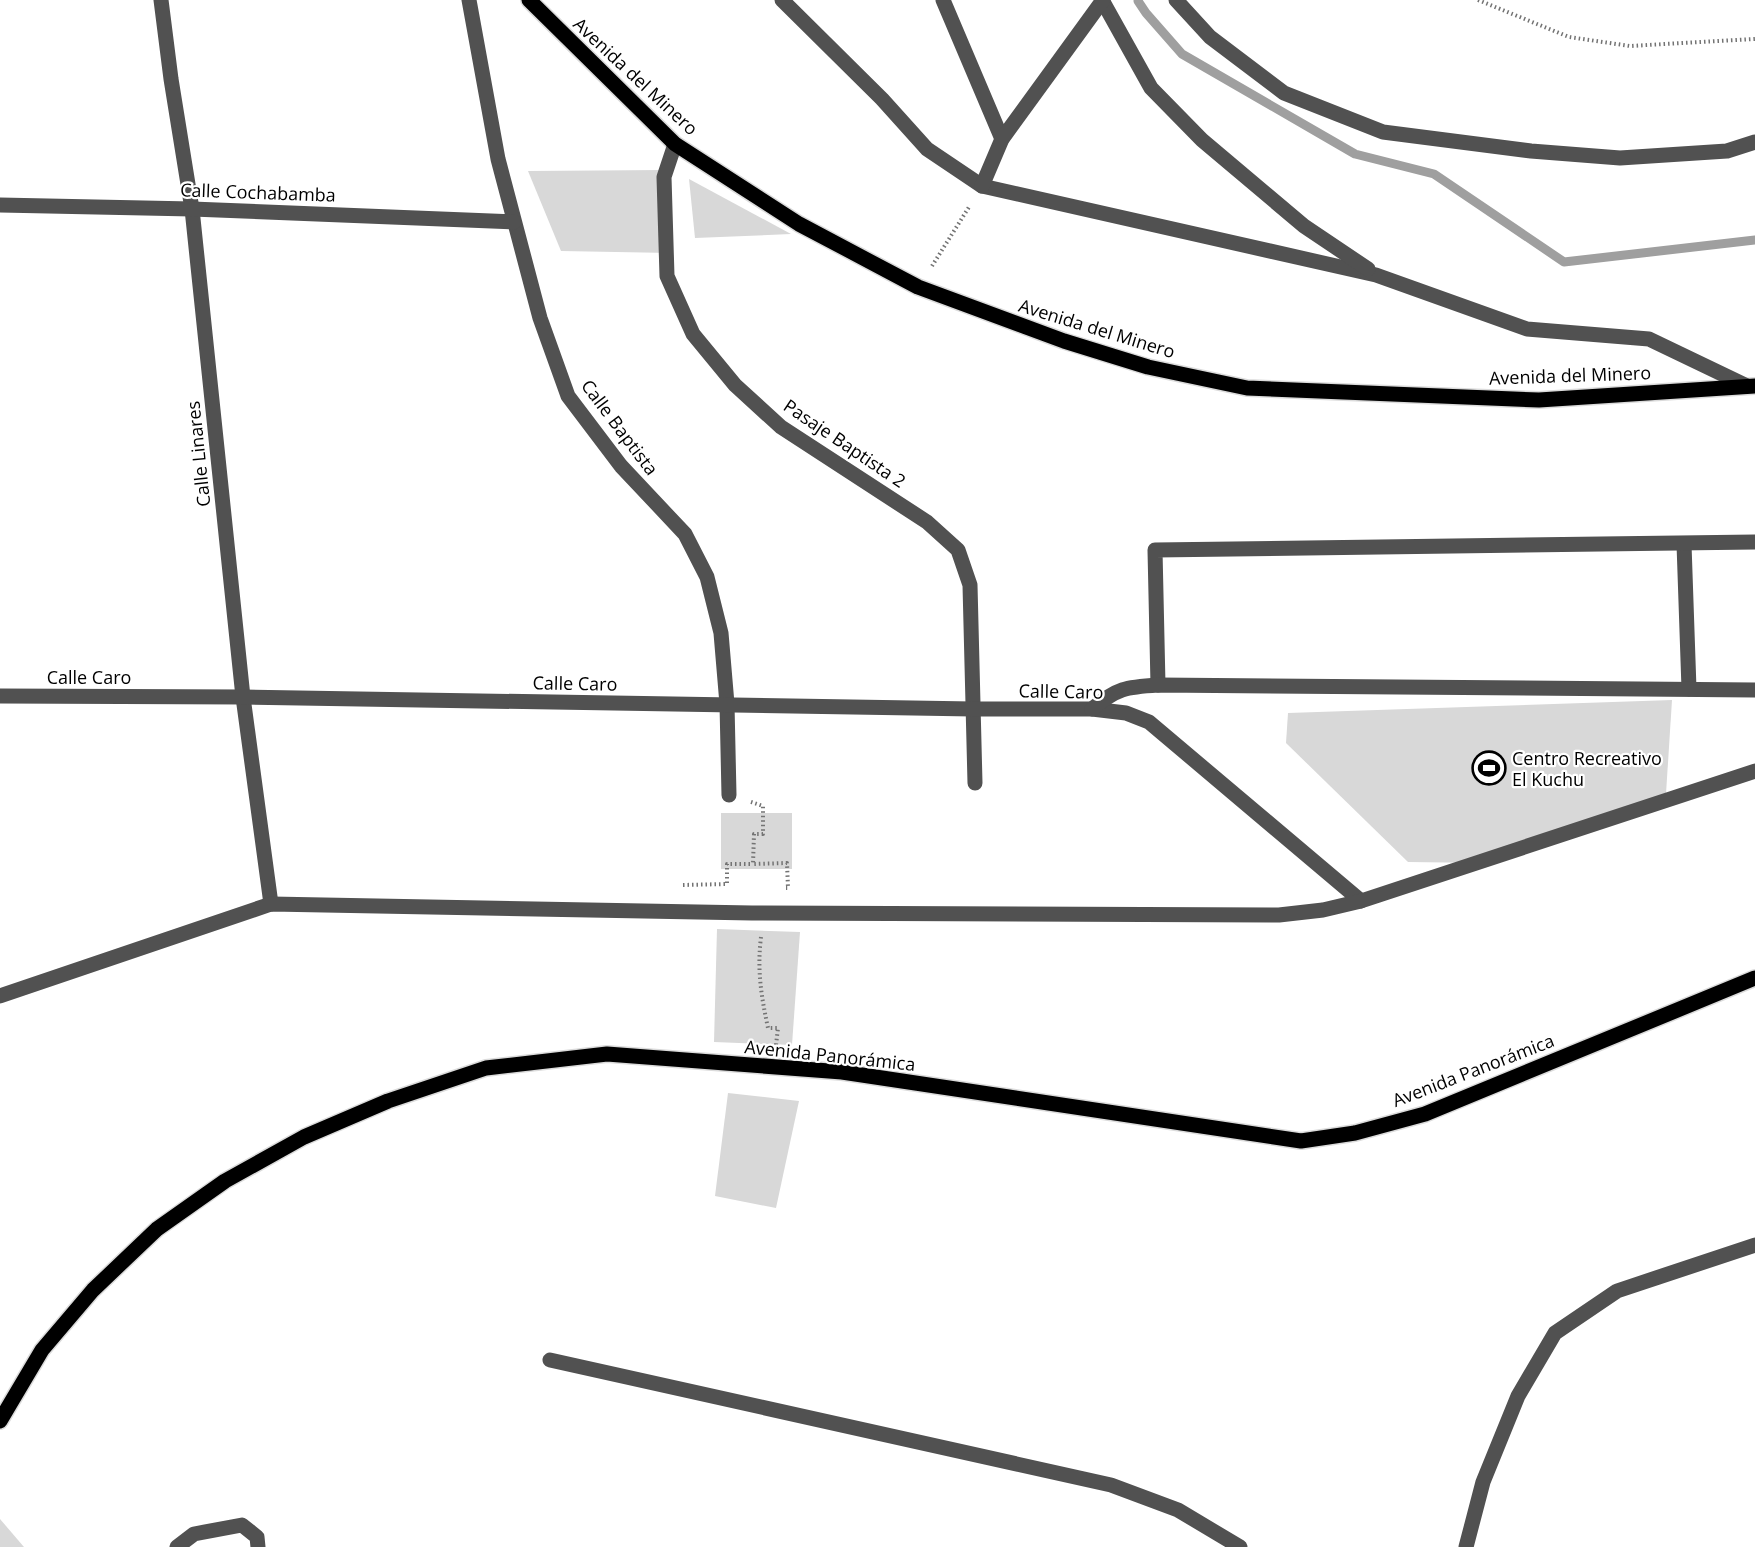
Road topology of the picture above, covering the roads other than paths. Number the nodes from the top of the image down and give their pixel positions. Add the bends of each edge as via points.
1 (161, 0) edge
2 (469, 0) edge
3 (529, 0) edge
4 (782, 0) edge
5 (943, 0) edge
6 (1102, 0) edge
7 (1176, 0) edge
8 (1002, 139) junction
9 (1755, 142) edge
10 (675, 144) junction
11 (982, 186) junction
12 (0, 205) edge
13 (192, 209) junction
14 (514, 222) junction
15 (1376, 275) junction
16 (1751, 386) edge
17 (1755, 542) edge
18 (1684, 544) junction
19 (1158, 685) junction
20 (1689, 689) junction
21 (1755, 690) edge
22 (0, 696) edge
23 (243, 697) junction
24 (727, 704) junction
25 (973, 709) junction
26 (1092, 709) junction
27 (1755, 771) edge
28 (975, 783) dead end
29 (729, 795) road end
30 (1361, 901) junction
31 (271, 904) junction
32 (1755, 978) edge
33 (0, 996) edge
34 (1755, 1245) edge
35 (550, 1360) dead end
36 (0, 1421) edge
37 (177, 1547) edge
38 (258, 1547) edge
39 (1240, 1547) edge
40 (1466, 1547) edge

1 - 13 street, Calle Linares
2 - 14 street, Calle Baptista via 498,159
3 - 10 main road, Avenida del Minero
4 - 11 street via 882,99 927,150
5 - 8 street
6 - 8 street
6 - 15 street via 1152,88 1202,140 1304,226
7 - 9 street via 1210,37 1284,93 1383,132 1620,158 1727,151
8 - 11 street
10 - 16 main road, Avenida del Minero via 799,224 918,287 1064,341 1148,367 1247,388 1539,400
10 - 25 street, Pasaje Baptista 2 via 664,177 667,276 693,334 735,386 781,427 927,522 958,550 970,585
11 - 15 street
12 - 13 street, Calle Cochabamba
13 - 14 street, Calle Cochabamba
13 - 23 street, Calle Linares
14 - 24 street, Calle Baptista via 540,318 568,396 621,466 685,534 707,577 722,633
15 - 16 street via 1527,329 1649,339
17 - 18 street
18 - 19 street via 1155,550
18 - 20 street
19 - 20 street
19 - 26 street via 1109,694
20 - 21 street
22 - 23 street, Calle Caro
23 - 24 street, Calle Caro
23 - 31 street, Calle Linares
24 - 25 street, Calle Caro
24 - 29 street, Calle Baptista
25 - 26 street, Calle Caro
25 - 28 street, Pasaje Baptista 2
26 - 30 street, Calle Caro via 1126,713 1149,722
27 - 30 street
30 - 31 street via 1280,915 752,913
31 - 33 street
32 - 36 main road, Avenida Panorámica via 1425,1114 1355,1133 1301,1141 842,1072 607,1054 486,1068 388,1101 304,1137 225,1181 157,1229 93,1290 42,1350
34 - 40 street via 1617,1291 1555,1333 1518,1396 1482,1482
35 - 39 street via 1111,1485 1178,1510
37 - 38 street via 194,1534 242,1525 257,1537

